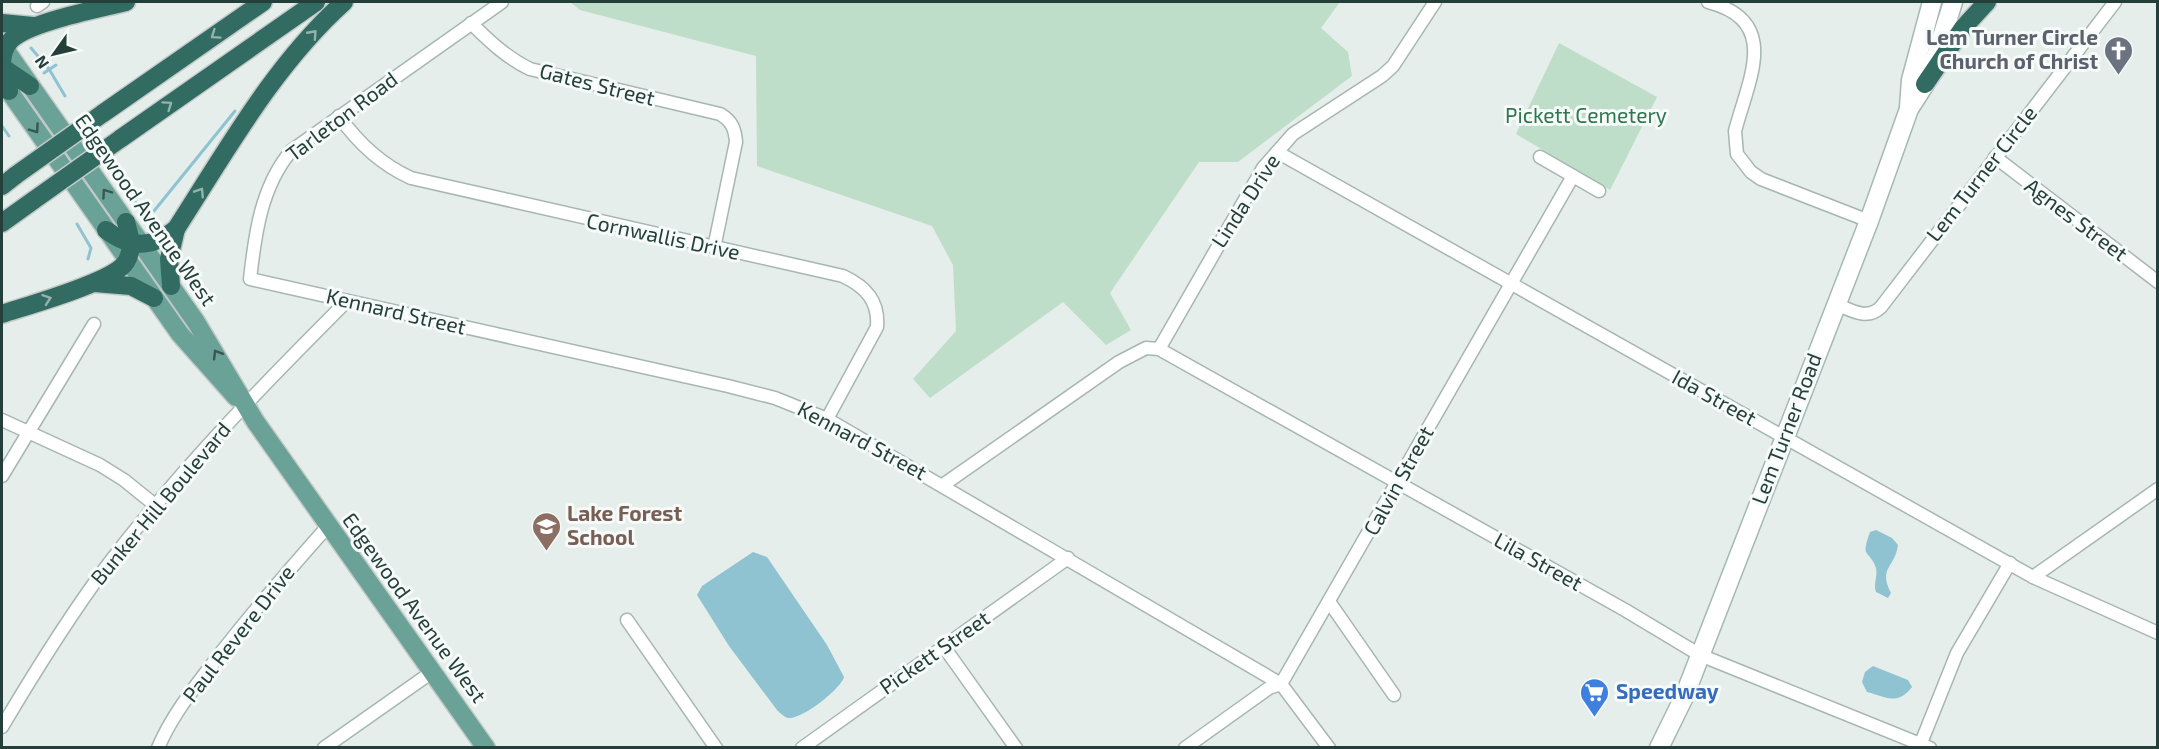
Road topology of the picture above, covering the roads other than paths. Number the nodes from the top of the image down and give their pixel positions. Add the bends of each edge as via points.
1 (126, 2) edge
2 (263, 2) edge
3 (316, 2) edge
4 (344, 2) edge
5 (502, 2) edge
6 (1435, 2) edge
7 (1708, 2) edge
8 (1932, 2) edge
9 (1953, 2) edge
10 (1987, 2) edge
11 (2115, 2) edge
12 (471, 22) junction
13 (2, 23) edge
14 (41, 25) junction
15 (2, 59) edge
16 (1925, 84) junction
17 (5, 86) edge
18 (30, 86) joint
19 (1909, 109) junction
20 (339, 116) junction
21 (1277, 152) junction
22 (1540, 157) dead end
23 (1995, 158) junction
24 (1573, 176) junction
25 (9, 180) edge
26 (1599, 191) dead end
27 (1869, 221) junction
28 (126, 222) joint
29 (2, 223) edge
30 (176, 229) junction
31 (714, 248) junction
32 (134, 250) junction
33 (250, 279) joint
34 (2157, 282) edge
35 (93, 283) junction
36 (1511, 283) junction
37 (171, 286) junction
38 (154, 298) junction
39 (347, 301) junction
40 (1836, 304) junction
41 (2, 314) edge
42 (94, 324) dead end
43 (1160, 349) junction
44 (244, 405) junction
45 (827, 419) junction
46 (2, 420) edge
47 (29, 433) junction
48 (1784, 437) junction
49 (2, 476) edge
50 (1397, 483) junction
51 (943, 485) junction
52 (2157, 489) edge
53 (155, 505) junction
54 (328, 526) junction
55 (1068, 558) junction
56 (2010, 563) junction
57 (2033, 577) junction
58 (1330, 603) junction
59 (627, 620) dead end
60 (2157, 633) edge
61 (944, 647) junction
62 (1700, 655) junction
63 (432, 672) junction
64 (1281, 684) junction
65 (1394, 695) dead end
66 (2, 727) edge
67 (1923, 746) edge
68 (158, 747) edge
69 (324, 747) edge
70 (486, 747) edge
71 (716, 747) edge
72 (802, 747) edge
73 (1016, 747) edge
74 (1185, 747) edge
75 (1329, 747) edge
76 (1659, 747) edge

1 - 14 highway
2 -> 25 highway, bridge
29 -> 3 highway, bridge
30 -> 4 highway via 275,79
5 - 12 street, Tarleton Road
6 - 21 street, Linda Drive via 1393,66 1293,135
7 - 27 street via 1735,11 1754,36 1754,59 1735,131 1743,164 1761,179
8 - 19 main road via 1911,80
9 - 16 main road
10 - 16 highway via 1963,28
11 - 23 street, Lem Turner Circle
12 - 20 street, Tarleton Road
12 - 31 street, Gates Street via 494,46 530,69 720,114 733,126 736,142
13 - 14 highway
14 - 15 highway via 16,36
15 - 17 highway
15 - 18 highway
16 - 19 main road
17 -> 32 main road, Edgewood Avenue West via 106,230
28 -> 18 main road, Edgewood Avenue West
19 - 27 main road, Lem Turner Road
20 - 31 street, Cornwallis Drive via 371,154 411,178
20 - 33 street, Tarleton Road via 291,151 273,175 260,218
21 - 36 street, Ida Street
21 - 43 street, Linda Drive via 1241,203
22 - 24 street
23 - 34 street, Agnes Street
23 - 40 street, Lem Turner Circle via 1877,311 1862,315
24 - 26 street
24 - 36 street, Calvin Street
27 - 40 main road, Lem Turner Road
28 - 32 highway
30 - 32 highway
30 - 37 highway via 169,259
31 - 45 street, Cornwallis Drive via 843,276 869,294 878,314 878,327
32 - 35 highway via 120,268
32 - 37 main road, Edgewood Avenue West
32 - 38 main road, Edgewood Avenue West
33 - 39 street, Kennard Street
35 - 38 highway via 130,286
41 -> 35 highway
36 - 48 street, Ida Street
36 - 50 street, Calvin Street
44 -> 37 main road, Edgewood Avenue West via 214,348
38 - 44 main road, Edgewood Avenue West via 200,360
39 - 44 street, Bunker Hill Boulevard
39 - 45 street, Kennard Street via 728,386 775,398
40 - 48 main road, Lem Turner Road
42 - 47 street
43 - 50 street, Lila Street
43 - 51 street via 1146,348 1119,362
44 - 53 street, Bunker Hill Boulevard
44 - 54 main road, Edgewood Avenue West
45 - 51 street, Kennard Street
46 - 47 street
47 - 49 street
47 - 53 street via 100,465
48 - 56 street, Ida Street
48 - 62 main road, Lem Turner Road
50 - 58 street, Calvin Street
50 - 62 street, Lila Street
51 - 55 street, Kennard Street
52 - 57 street
53 - 66 street, Bunker Hill Boulevard via 67,624
54 - 63 main road, Edgewood Avenue West
54 - 68 street, Paul Revere Drive via 224,648
55 - 61 street, Pickett Street
55 - 64 street, Kennard Street
56 - 57 street, Ida Street
56 - 67 street via 1957,653
57 - 60 street, Ida Street
58 - 64 street, Calvin Street
58 - 65 street
59 - 71 street
61 - 72 street, Pickett Street
61 - 73 street
62 - 67 street, Lila Street
62 - 76 main road, Lem Turner Road
63 - 69 street
63 - 70 main road, Edgewood Avenue West
64 - 74 street via 1269,688
64 - 75 street, Kennard Street

